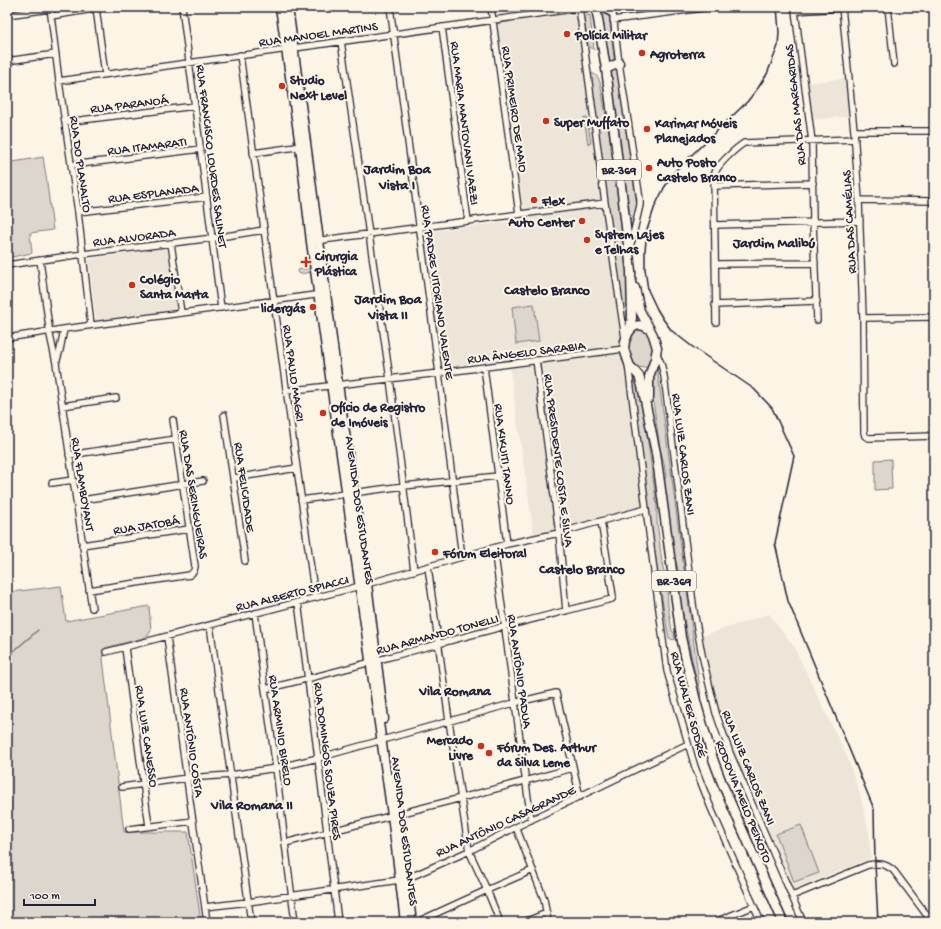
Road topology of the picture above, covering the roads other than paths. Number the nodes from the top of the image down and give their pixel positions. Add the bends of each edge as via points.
1 (106, 7) edge
2 (182, 7) edge
3 (280, 7) edge
4 (288, 7) edge
5 (390, 7) edge
6 (491, 7) edge
7 (529, 7) edge
8 (588, 7) edge
9 (596, 7) edge
10 (602, 7) edge
11 (711, 7) edge
12 (790, 7) edge
13 (851, 7) edge
14 (888, 7) edge
15 (50, 8) edge
16 (96, 8) junction
17 (579, 8) edge
18 (842, 8) edge
19 (794, 9) edge
20 (669, 10) edge
21 (612, 13) edge
22 (7, 15) edge
23 (530, 15) junction
24 (51, 16) junction
25 (492, 20) junction
26 (442, 27) junction
27 (394, 34) junction
28 (341, 41) junction
29 (290, 48) junction
30 (56, 54) junction
31 (240, 56) junction
32 (7, 61) edge
33 (190, 62) junction
34 (619, 63) junction
35 (894, 64) dead end
36 (606, 69) junction
37 (105, 74) junction
38 (59, 81) junction
39 (195, 106) junction
40 (65, 122) junction
41 (854, 131) junction
42 (934, 131) edge
43 (855, 139) junction
44 (812, 141) junction
45 (303, 146) junction
46 (201, 149) junction
47 (253, 154) junction
48 (72, 165) junction
49 (812, 183) junction
50 (714, 186) junction
51 (207, 197) junction
52 (859, 200) junction
53 (934, 201) edge
54 (605, 203) junction
55 (78, 212) junction
56 (519, 214) junction
57 (468, 221) junction
58 (860, 221) junction
59 (813, 223) junction
60 (715, 225) junction
61 (419, 227) junction
62 (264, 230) junction
63 (370, 235) junction
64 (213, 238) junction
65 (315, 241) junction
66 (171, 243) junction
67 (83, 254) junction
68 (629, 254) junction
69 (40, 260) junction
70 (815, 263) junction
71 (715, 264) junction
72 (7, 265) edge
73 (631, 271) junction
74 (322, 294) junction
75 (274, 301) junction
76 (817, 301) junction
77 (715, 305) junction
78 (221, 308) junction
79 (181, 313) junction
80 (934, 317) edge
81 (863, 318) junction
82 (817, 320) dead end
83 (716, 322) dead end
84 (92, 325) junction
85 (64, 329) junction
86 (650, 329) junction
87 (56, 330) junction
88 (49, 331) junction
89 (629, 332) junction
90 (7, 338) edge
91 (625, 345) junction
92 (53, 350) junction
93 (657, 354) junction
94 (536, 360) junction
95 (628, 361) junction
96 (56, 363) junction
97 (484, 367) junction
98 (652, 367) junction
99 (633, 368) junction
100 (439, 373) junction
101 (390, 379) junction
102 (335, 385) junction
103 (286, 391) junction
104 (116, 398) dead end
105 (62, 406) junction
106 (224, 415) dead end
107 (173, 420) dead end
108 (650, 425) junction
109 (934, 436) edge
110 (176, 439) junction
111 (69, 455) junction
112 (297, 468) junction
113 (498, 476) junction
114 (234, 478) junction
115 (73, 480) junction
116 (203, 481) dead end
117 (453, 481) junction
118 (52, 483) dead end
119 (182, 484) junction
120 (404, 486) junction
121 (351, 494) junction
122 (302, 500) junction
123 (76, 501) junction
124 (646, 509) junction
125 (601, 521) junction
126 (189, 528) junction
127 (559, 533) junction
128 (507, 544) junction
129 (82, 545) junction
130 (494, 548) junction
131 (462, 557) junction
132 (245, 561) dead end
133 (428, 567) junction
134 (414, 571) junction
135 (363, 585) junction
136 (89, 590) junction
137 (315, 598) junction
138 (298, 602) junction
139 (92, 608) dead end
140 (566, 610) junction
141 (255, 613) junction
142 (210, 625) junction
143 (505, 626) junction
144 (166, 637) junction
145 (439, 643) junction
146 (125, 648) junction
147 (106, 652) dead end
148 (373, 662) junction
149 (308, 679) junction
150 (265, 689) junction
151 (514, 703) junction
152 (449, 721) junction
153 (384, 739) junction
154 (688, 744) junction
155 (318, 758) junction
156 (276, 768) junction
157 (573, 768) junction
158 (231, 775) junction
159 (187, 778) junction
160 (525, 781) junction
161 (144, 783) junction
162 (122, 787) dead end
163 (580, 797) junction
164 (461, 798) junction
165 (395, 814) junction
166 (531, 820) junction
167 (193, 822) junction
168 (149, 826) junction
169 (516, 827) junction
170 (129, 829) dead end
171 (327, 832) junction
172 (285, 843) junction
173 (469, 851) junction
174 (533, 870) junction
175 (403, 879) junction
176 (334, 890) junction
177 (487, 890) junction
178 (291, 895) junction
179 (792, 896) junction
180 (248, 902) junction
181 (754, 906) junction
182 (205, 907) junction
183 (547, 913) junction
184 (207, 922) edge
185 (251, 922) edge
186 (295, 922) edge
187 (338, 922) edge
188 (405, 922) edge
189 (412, 922) edge
190 (417, 922) edge
191 (500, 922) edge
192 (524, 922) edge
193 (548, 922) edge
194 (715, 922) edge
195 (761, 922) edge
196 (783, 922) edge
197 (803, 922) edge
198 (932, 922) edge

1 - 16 street
2 - 33 street, RUA FRANCISCO LOURDES SALINET
3 - 29 main road, AVENIDA DOS ESTUDANTES
4 - 29 main road, AVENIDA DOS ESTUDANTES
5 - 27 street, RUA PADRE VITORIANO VALENTE
6 - 25 street, RUA PRIMEIRO DE MAIO
7 - 23 street
8 - 17 street, RUA MANOEL MARTINS
9 - 36 main road, BR-369
10 - 21 main road
11 - 20 street
12 - 19 street
13 - 18 street
14 - 35 street
15 - 22 street
15 - 24 street, RUA DO PLANALTO
16 - 24 street
16 - 37 street
17 - 23 street, RUA MANOEL MARTINS
17 - 54 street
18 - 19 street
18 - 41 street, RUA DAS CAMÉLIAS
19 - 44 street, RUA DAS MARGARIDAS
20 - 21 street
21 - 34 street
23 - 25 street, RUA MANOEL MARTINS
24 - 30 street, RUA DO PLANALTO
25 - 26 street, RUA MANOEL MARTINS
25 - 56 street, RUA PRIMEIRO DE MAIO
26 - 27 street, RUA MANOEL MARTINS
26 - 57 street, RUA MARIA MANTOVANI VAZZI
27 - 28 street, RUA MANOEL MARTINS
27 - 61 street, RUA PADRE VITORIANO VALENTE
28 - 29 street, RUA MANOEL MARTINS
28 - 63 street
29 - 31 street, RUA MANOEL MARTINS
29 - 45 main road, AVENIDA DOS ESTUDANTES
30 - 32 street
30 - 38 street, RUA DO PLANALTO
31 - 33 street, RUA MANOEL MARTINS
31 - 47 street, RUA PAULO MAGRI
33 - 37 street, RUA MANOEL MARTINS
33 - 39 street, RUA FRANCISCO LOURDES SALINET
34 - 36 main road
34 - 68 street via 640,199
36 - 68 main road, BR-369
37 - 38 street, RUA MANOEL MARTINS
38 - 40 street, RUA DO PLANALTO
39 - 40 street, RUA PARANOÁ
39 - 46 street, RUA FRANCISCO LOURDES SALINET
40 - 48 street, RUA DO PLANALTO
41 - 42 street
41 - 43 street, RUA DAS CAMÉLIAS
43 - 44 street
43 - 52 street, RUA DAS CAMÉLIAS
44 - 49 street, RUA DAS MARGARIDAS
44 - 50 street via 744,143 714,172
45 - 47 street
45 - 65 main road, AVENIDA DOS ESTUDANTES
46 - 48 street, RUA ITAMARATI
46 - 51 street, RUA FRANCISCO LOURDES SALINET
47 - 62 street, RUA PAULO MAGRI
48 - 55 street, RUA DO PLANALTO
49 - 50 street
49 - 59 street, RUA DAS MARGARIDAS
50 - 60 street
51 - 55 street, RUA ESPLANADA
51 - 64 street, RUA FRANCISCO LOURDES SALINET
52 - 53 street
52 - 58 street, RUA DAS CAMÉLIAS
54 - 56 street
54 - 91 street
55 - 67 street, RUA DO PLANALTO
56 - 57 street
57 - 61 street
58 - 59 street
58 - 81 street, RUA DAS CAMÉLIAS
59 - 60 street
59 - 70 street, RUA DAS MARGARIDAS
60 - 71 street
61 - 63 street
61 - 100 street, RUA PADRE VITORIANO VALENTE
62 - 64 street, RUA ALVORADA
62 - 75 street, RUA PAULO MAGRI
63 - 65 street
63 - 101 street
64 - 66 street, RUA ALVORADA
64 - 78 street, RUA FRANCISCO LOURDES SALINET
65 - 74 main road, AVENIDA DOS ESTUDANTES
66 - 67 street, RUA ALVORADA
66 - 79 street
67 - 69 street, RUA ALVORADA
67 - 84 street, RUA DO PLANALTO
68 - 73 main road, BR-369
69 - 72 street, RUA ALVORADA
69 - 88 street, RUA FLAMBOYANT
70 - 71 street
70 - 76 street, RUA DAS MARGARIDAS
71 - 77 street
73 - 86 main road, BR-369 via 640,311
73 - 89 main road, BR-369 via 632,318
74 - 75 street
74 - 102 main road, AVENIDA DOS ESTUDANTES
75 - 78 street
75 - 103 street, RUA PAULO MAGRI
76 - 77 street
76 - 82 street, RUA DAS MARGARIDAS
77 - 83 street
78 - 79 street
79 - 84 street
80 - 81 street
81 - 109 street, RUA DAS CAMÉLIAS via 865,436
84 - 85 street
85 - 87 street
85 - 96 street
86 - 89 main road via 639,325
86 - 93 main road, BR-369 via 656,342
87 - 88 street
87 - 92 street
88 - 90 street
88 - 92 street, RUA FLAMBOYANT
89 - 91 main road, BR-369
91 - 94 street, RUA ÂNGELO SARABIA
91 - 95 main road, RODOVIA MELO PEIXOTO / BR-369
92 - 96 street, RUA FLAMBOYANT
93 - 98 main road, RODOVIA MELO PEIXOTO / BR-369
93 - 179 street, RUA LUIZ CARLOS ZANI via 664,376 694,611 716,713 736,767
94 - 97 street, RUA ÂNGELO SARABIA
94 - 127 street, RUA PRESIDENTE COSTA E SILVA
95 - 99 main road, RODOVIA MELO PEIXOTO / BR-369
95 - 124 street, RUA WALTER SODRÉ
96 - 105 street, RUA FLAMBOYANT
97 - 100 street, RUA ÂNGELO SARABIA
97 - 113 street, RUA KIKUITI TANNO
98 - 99 main road via 644,372
98 - 108 main road, RODOVIA MELO PEIXOTO / BR-369 via 649,377
99 - 108 main road, RODOVIA MELO PEIXOTO / BR-369 via 642,386
100 - 101 street, RUA ÂNGELO SARABIA
100 - 117 street, RUA PADRE VITORIANO VALENTE
101 - 102 street, RUA ÂNGELO SARABIA
101 - 120 street
102 - 103 street, RUA ÂNGELO SARABIA
102 - 121 main road, AVENIDA DOS ESTUDANTES
103 - 112 street, RUA PAULO MAGRI
104 - 105 street
105 - 111 street, RUA FLAMBOYANT
106 - 114 street, RUA FELICIDADE
107 - 110 street, RUA DAS SERINGUEIRAS
108 - 196 main road, RODOVIA MELO PEIXOTO / BR-369 via 681,637 697,705 722,783
110 - 111 street
110 - 119 street, RUA DAS SERINGUEIRAS
111 - 115 street, RUA FLAMBOYANT
112 - 114 street
112 - 122 street, RUA PAULO MAGRI
113 - 117 street
113 - 128 street, RUA KIKUITI TANNO
114 - 132 street, RUA FELICIDADE
115 - 118 street
115 - 123 street, RUA FLAMBOYANT
116 - 119 street
117 - 120 street
117 - 131 street, RUA PADRE VITORIANO VALENTE
119 - 123 street
119 - 126 street, RUA DAS SERINGUEIRAS
120 - 121 street
120 - 134 street
121 - 122 street
121 - 135 main road, AVENIDA DOS ESTUDANTES
122 - 137 street, RUA PAULO MAGRI
123 - 129 street, RUA FLAMBOYANT
124 - 125 street, RUA ALBERTO SPIACCI
124 - 154 street, RUA WALTER SODRÉ via 667,670
125 - 127 street, RUA ALBERTO SPIACCI
125 - 140 street, RUA ARMANDO TONELLI via 612,599
126 - 129 street, RUA JATOBÁ
126 - 136 street, RUA DAS SERINGUEIRAS via 195,566 194,572 190,575
127 - 128 street, RUA ALBERTO SPIACCI
127 - 140 street, RUA PRESIDENTE COSTA E SILVA
128 - 130 street, RUA ALBERTO SPIACCI
129 - 136 street, RUA FLAMBOYANT
130 - 131 street, RUA ALBERTO SPIACCI
130 - 143 street, RUA ANTÔNIO PADUA
131 - 133 street, RUA ALBERTO SPIACCI
133 - 134 street, RUA ALBERTO SPIACCI
133 - 145 street
134 - 135 street, RUA ALBERTO SPIACCI
135 - 137 street, RUA ALBERTO SPIACCI
135 - 148 main road, AVENIDA DOS ESTUDANTES
136 - 139 street, RUA FLAMBOYANT
137 - 138 street, RUA ALBERTO SPIACCI
138 - 141 street, RUA ALBERTO SPIACCI
138 - 149 street, RUA DOMINGOS SOUZA PIRES
140 - 143 street, RUA ARMANDO TONELLI
141 - 142 street, RUA ALBERTO SPIACCI
141 - 150 street, RUA ARMINIO BIRELO
142 - 144 street, RUA ALBERTO SPIACCI
142 - 158 street
143 - 145 street, RUA ARMANDO TONELLI
143 - 151 street, RUA ANTÔNIO PADUA
144 - 146 street, RUA ALBERTO SPIACCI
144 - 159 street, RUA ANTÔNIO COSTA
145 - 148 street, RUA ARMANDO TONELLI
145 - 152 street
146 - 147 street, RUA ALBERTO SPIACCI
146 - 161 street, RUA LUIZ CANESSO
148 - 149 street, RUA ARMANDO TONELLI
148 - 153 main road, AVENIDA DOS ESTUDANTES
149 - 150 street, RUA ARMANDO TONELLI
149 - 155 street, RUA DOMINGOS SOUZA PIRES
150 - 156 street, RUA ARMINIO BIRELO
151 - 152 street
151 - 157 street via 556,693
151 - 160 street, RUA ANTÔNIO PADUA
152 - 153 street
152 - 164 street
153 - 155 street
153 - 165 main road, AVENIDA DOS ESTUDANTES
154 - 163 street, RUA ANTÔNIO CASAGRANDE
154 - 181 street, RUA WALTER SODRÉ via 711,808
155 - 156 street
155 - 171 street, RUA DOMINGOS SOUZA PIRES
156 - 158 street
156 - 172 street, RUA ARMINIO BIRELO
157 - 160 street
157 - 163 street
158 - 159 street
158 - 180 street
159 - 161 street
159 - 167 street, RUA ANTÔNIO COSTA
160 - 164 street
160 - 166 street, RUA ANTÔNIO PADUA
161 - 162 street
161 - 168 street, RUA LUIZ CANESSO
163 - 166 street, RUA ANTÔNIO CASAGRANDE
164 - 165 street
164 - 173 street
165 - 171 street
165 - 175 main road, AVENIDA DOS ESTUDANTES
166 - 169 street, RUA ANTÔNIO CASAGRANDE
167 - 168 street
167 - 182 street, RUA ANTÔNIO COSTA
168 - 170 street
169 - 173 street, RUA ANTÔNIO CASAGRANDE
169 - 174 street
171 - 172 street
171 - 176 street, RUA DOMINGOS SOUZA PIRES
172 - 178 street, RUA ARMINIO BIRELO
173 - 175 street, RUA ANTÔNIO CASAGRANDE
173 - 177 street
174 - 177 street
174 - 183 street
175 - 176 street, RUA ANTÔNIO CASAGRANDE
175 - 188 main road, AVENIDA DOS ESTUDANTES
175 - 189 main road, AVENIDA DOS ESTUDANTES
176 - 178 street, RUA ANTÔNIO CASAGRANDE
176 - 187 street, RUA DOMINGOS SOUZA PIRES
177 - 190 street
177 - 191 street
178 - 180 street, RUA ANTÔNIO CASAGRANDE
178 - 186 street, RUA ARMINIO BIRELO
179 - 197 street, RUA LUIZ CARLOS ZANI
179 - 198 street via 868,865 881,864 894,871
180 - 182 street, RUA ANTÔNIO CASAGRANDE
180 - 185 street
181 - 194 street
181 - 195 street, RUA WALTER SODRÉ
182 - 184 street, RUA ANTÔNIO COSTA
183 - 192 street
183 - 193 street

